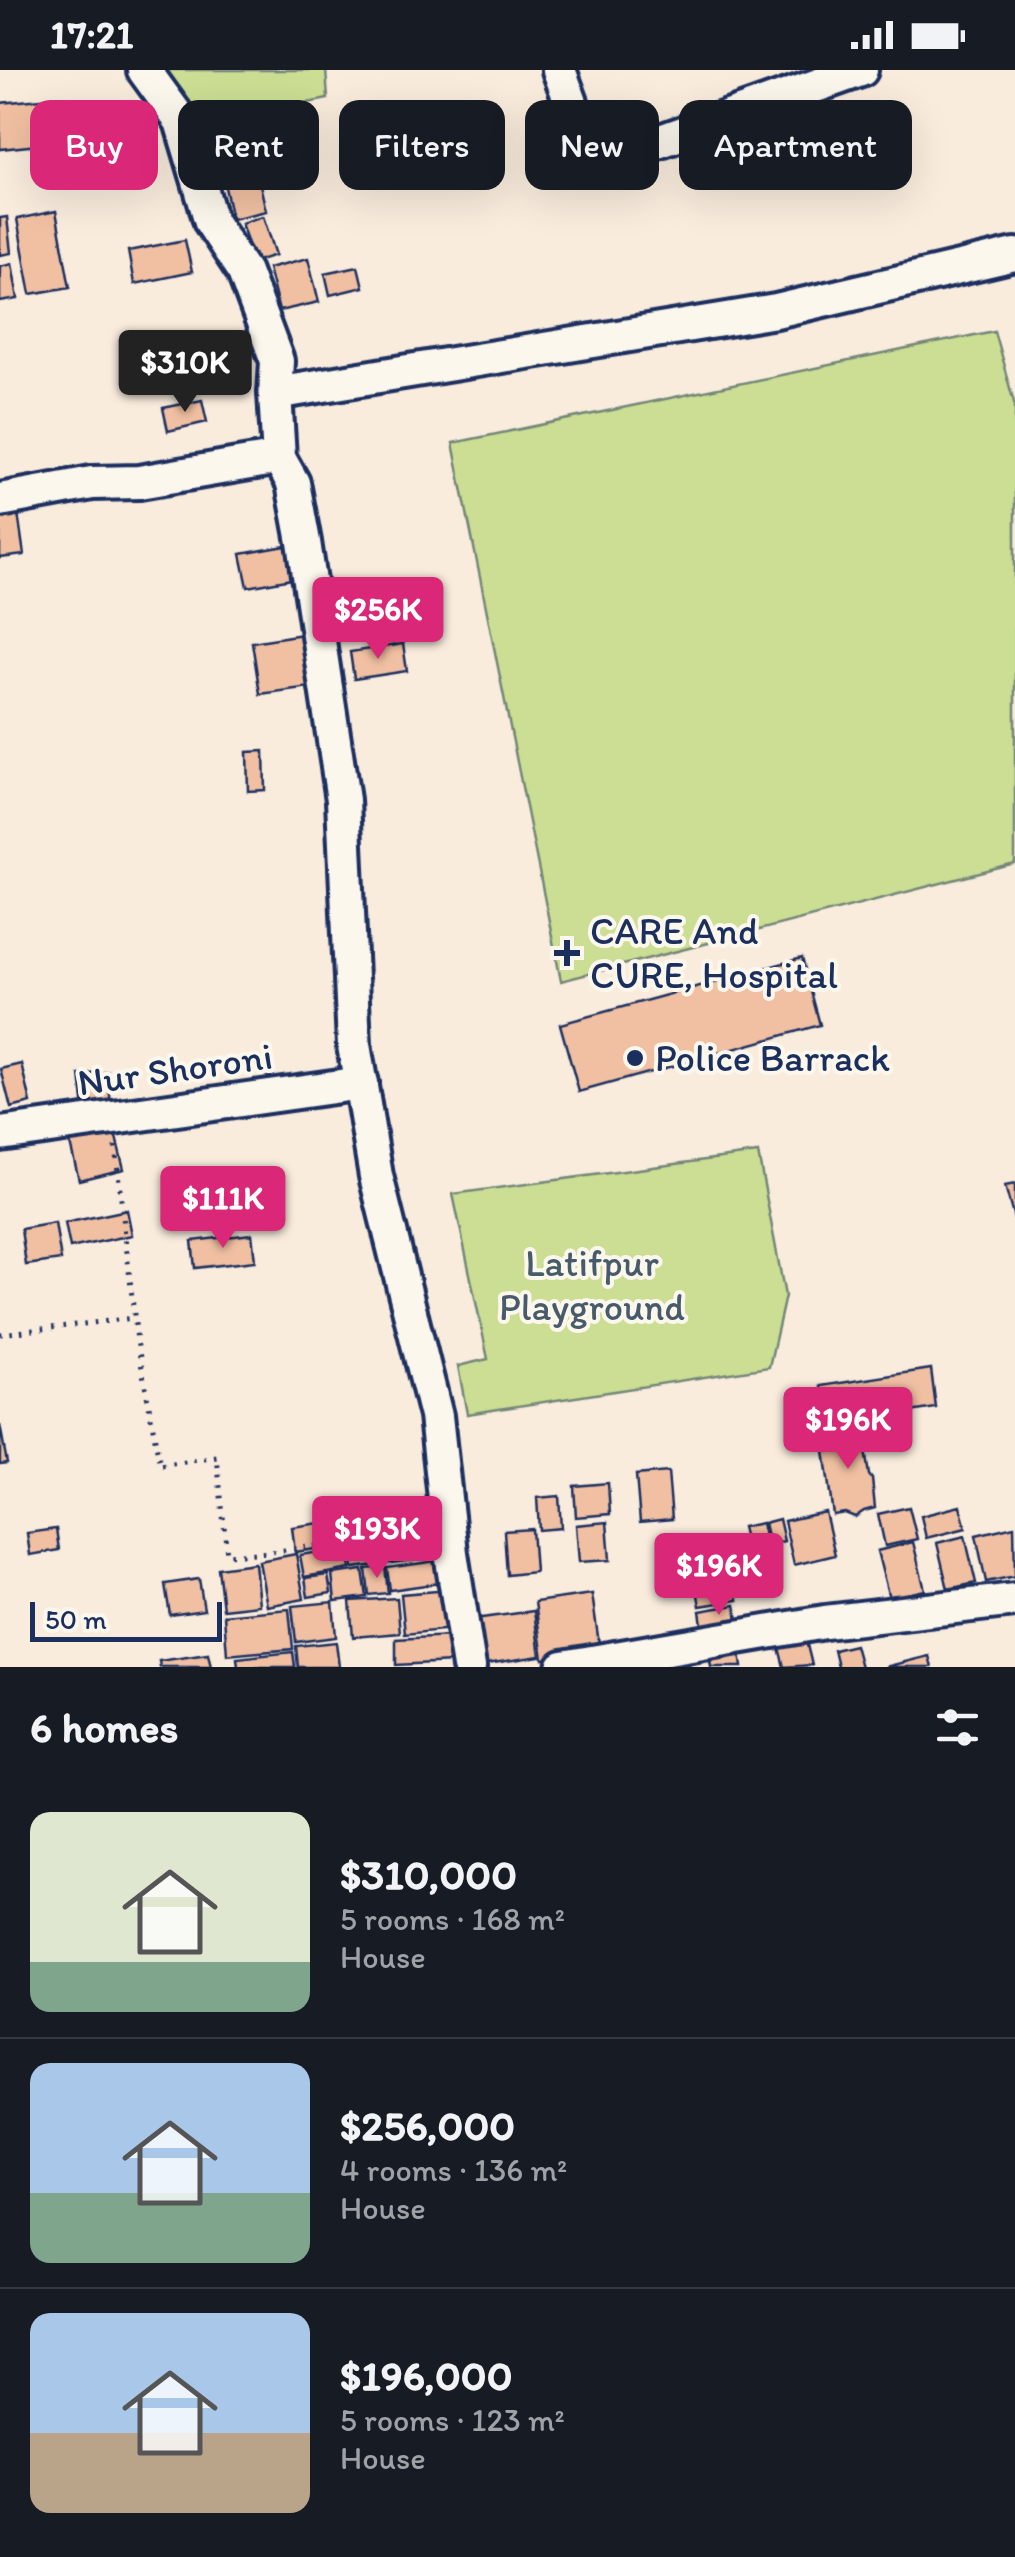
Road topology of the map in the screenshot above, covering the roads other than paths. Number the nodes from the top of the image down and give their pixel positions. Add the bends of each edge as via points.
1 (144, 70) edge
2 (559, 70) edge
3 (861, 70) edge
4 (1015, 254) edge
5 (274, 393) junction
6 (279, 458) junction
7 (0, 500) edge
8 (360, 1084) junction
9 (0, 1134) edge
10 (1015, 1600) edge
11 (468, 1667) edge
12 (563, 1667) edge

1 - 5 street via 181,121 211,222 244,272 278,361
2 - 3 street via 584,138 616,157
4 - 5 street via 776,311
5 - 6 street
6 - 7 street
6 - 8 street via 292,483 304,542 342,800
8 - 9 street, Nur Shoroni
8 - 11 street via 436,1416
10 - 12 street via 825,1622

